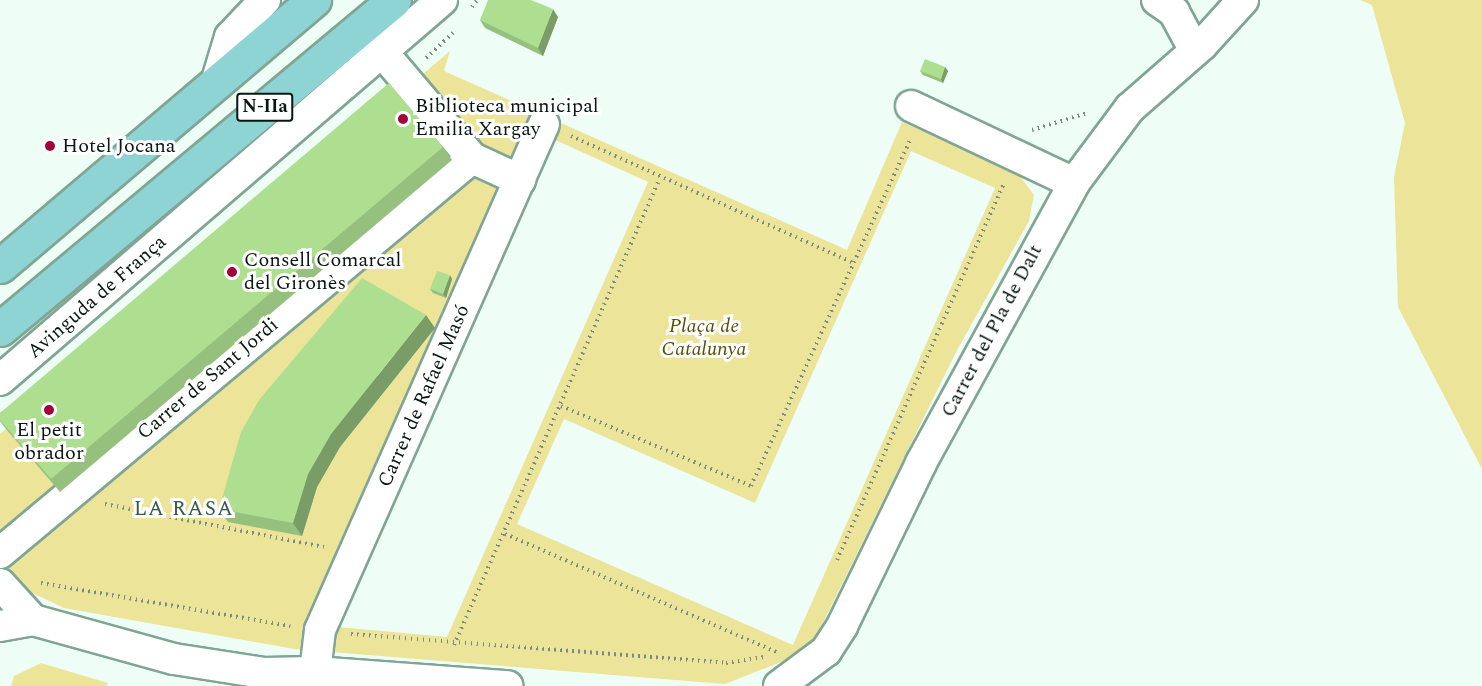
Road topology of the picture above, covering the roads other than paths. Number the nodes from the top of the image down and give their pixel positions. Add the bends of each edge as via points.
1 (265, 0) edge
2 (314, 0) edge
3 (394, 0) edge
4 (442, 0) edge
5 (1157, 0) edge
6 (1243, 0) edge
7 (1195, 51) junction
8 (383, 53) junction
9 (216, 83) junction
10 (911, 106) dead end
11 (544, 124) road end
12 (472, 158) junction
13 (520, 180) junction
14 (1074, 183) junction
15 (137, 214) junction
16 (194, 215) junction
17 (0, 266) edge
18 (0, 329) edge
19 (0, 380) edge
20 (2, 552) edge
21 (0, 584) edge
22 (10, 631) edge
23 (315, 672) junction
24 (261, 680) edge
25 (507, 686) edge
26 (779, 686) edge

1 - 9 street via 230,37
2 - 9 main road, N-IIa
3 - 15 main road, Avinguda de França / N-IIa
4 - 8 street, Avinguda de França
5 - 7 street via 1174,12
6 - 7 street, Carrer del Pla de Dalt
7 - 14 street, Carrer del Pla de Dalt via 1130,108
8 - 12 street
8 - 16 street, Avinguda de França
9 - 17 main road, N-IIa
10 - 14 street
11 - 13 street, Carrer de Rafael Masó
12 - 13 street
12 - 20 street, Carrer de Sant Jordi
13 - 23 street, Carrer de Rafael Masó via 320,630
14 - 26 street, Carrer del Pla de Dalt via 921,463 842,626 803,673
15 - 16 street, Avinguda de França
15 - 18 main road, Avinguda de França / N-IIa
16 - 19 street, Avinguda de França
21 - 22 street
22 - 24 street via 129,649
23 - 24 street
23 - 25 street

